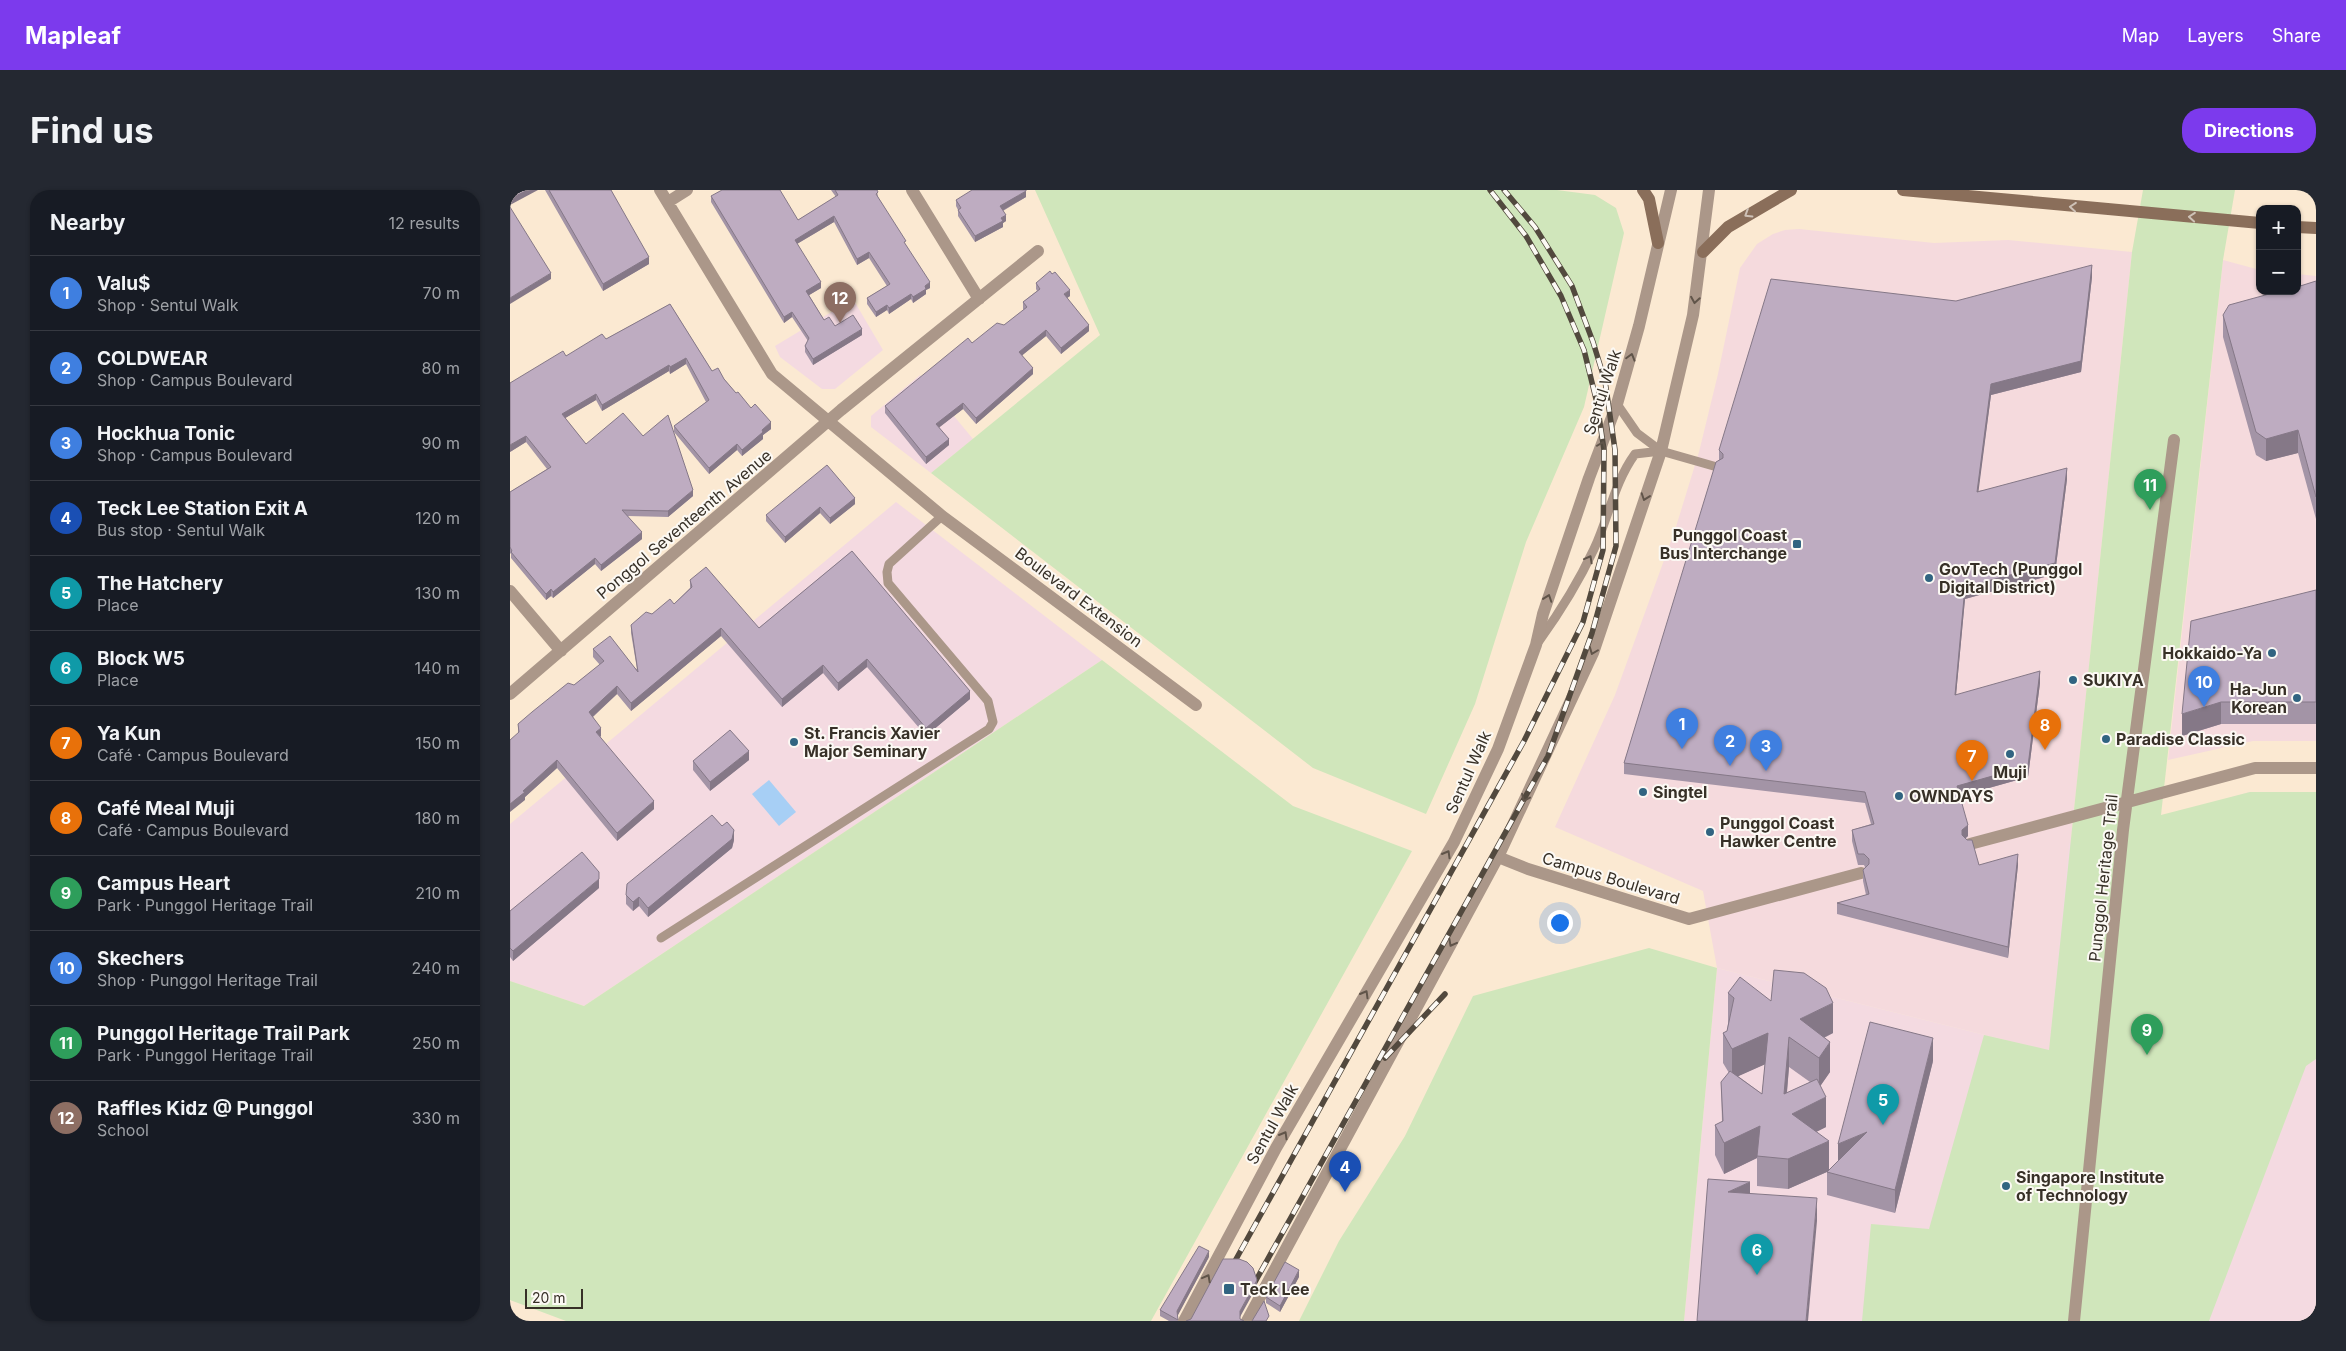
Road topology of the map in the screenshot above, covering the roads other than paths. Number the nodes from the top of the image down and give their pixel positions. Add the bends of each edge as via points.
1 (660, 190) edge
2 (687, 190) edge
3 (912, 190) edge
4 (1643, 190) edge
5 (1671, 190) edge
6 (1709, 190) edge
7 (1791, 190) edge
8 (1902, 190) edge
9 (668, 202) junction
10 (2256, 223) edge
11 (2301, 227) edge
12 (2316, 228) edge
13 (1658, 243) junction
14 (1038, 251) dead end
15 (1703, 252) junction
16 (979, 300) junction
17 (1617, 404) junction
18 (828, 422) junction
19 (2174, 440) dead end
20 (1661, 451) junction
21 (1717, 467) edge
22 (942, 516) junction
23 (510, 591) edge
24 (1536, 645) junction
25 (561, 651) junction
26 (510, 694) edge
27 (1196, 705) dead end
28 (2316, 768) edge
29 (1970, 844) edge
30 (1498, 857) junction
31 (1861, 873) edge
32 (661, 938) dead end
33 (1184, 1321) edge
34 (1247, 1321) edge
35 (2074, 1321) edge

1 - 9 street
2 - 9 street
3 - 16 street
4 - 13 main road via 1650,199
5 - 13 street, Sentul Walk
6 - 15 street
7 -> 15 main road via 1728,227
10 -> 8 main road
9 - 18 street via 772,374
11 - 12 main road
17 -> 13 street, Sentul Walk
14 - 16 street, Ponggol Seventeenth Avenue
15 -> 20 street via 1693,315
16 - 18 street, Ponggol Seventeenth Avenue
17 - 20 lane via 1637,433
24 -> 17 street, Sentul Walk via 1543,614
18 - 22 street
18 - 25 street, Ponggol Seventeenth Avenue
19 - 35 street, Punggol Heritage Trail via 2123,830
20 - 21 lane
24 -> 20 lane via 1559,612 1595,548 1622,472 1635,454
20 -> 30 street via 1593,653
22 - 27 street, Boulevard Extension
22 - 32 lane via 889,564 888,583 988,701 993,722 989,729
23 - 25 street
33 -> 24 street, Sentul Walk via 1276,1148 1454,842 1498,748
25 - 26 street, Ponggol Seventeenth Avenue
28 - 29 street via 2255,768
30 - 31 street, Campus Boulevard via 1689,919
30 -> 34 street

